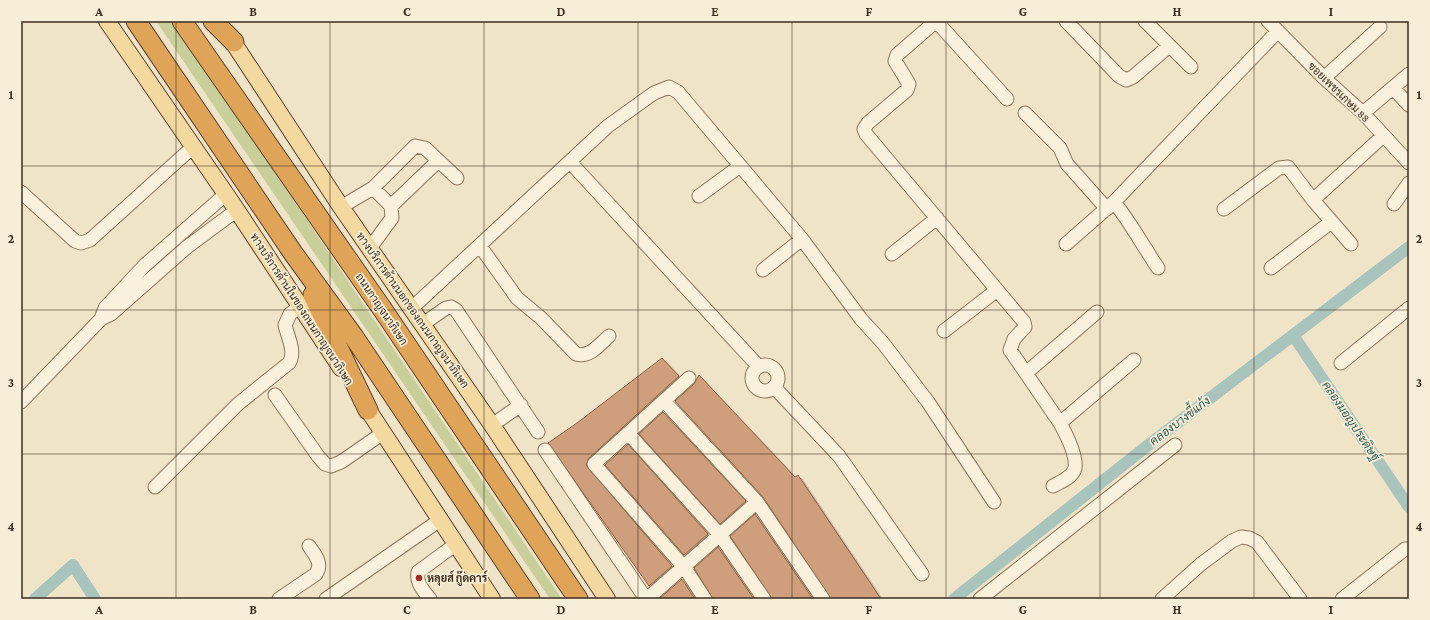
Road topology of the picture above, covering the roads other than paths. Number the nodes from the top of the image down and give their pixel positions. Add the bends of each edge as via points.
1 (107, 21) edge
2 (136, 21) edge
3 (182, 21) edge
4 (213, 21) edge
5 (219, 21) edge
6 (936, 21) edge
7 (1066, 21) edge
8 (1145, 21) edge
9 (1268, 21) edge
10 (1380, 27) dead end
11 (1278, 31) junction
12 (234, 42) junction
13 (1169, 46) junction
14 (1191, 67) dead end
15 (1409, 74) edge
16 (1324, 78) junction
17 (1393, 88) junction
18 (1007, 99) dead end
19 (1409, 105) edge
20 (1025, 113) dead end
21 (1363, 113) junction
22 (1383, 136) junction
23 (194, 146) junction
24 (438, 161) junction
25 (570, 162) junction
26 (1409, 163) edge
27 (740, 166) junction
28 (457, 178) dead end
29 (1409, 183) edge
30 (373, 188) junction
31 (21, 192) edge
32 (226, 194) junction
33 (699, 196) dead end
34 (1313, 200) junction
35 (1394, 204) dead end
36 (391, 206) junction
37 (1111, 206) junction
38 (341, 207) junction
39 (1224, 209) dead end
40 (237, 210) junction
41 (937, 218) junction
42 (1331, 222) junction
43 (802, 239) junction
44 (1066, 244) dead end
45 (1351, 244) dead end
46 (480, 246) junction
47 (370, 248) junction
48 (293, 252) junction
49 (892, 254) dead end
50 (1158, 268) dead end
51 (1271, 268) dead end
52 (763, 270) dead end
53 (997, 290) junction
54 (300, 306) junction
55 (412, 308) junction
56 (1409, 308) edge
57 (1097, 312) dead end
58 (101, 319) junction
59 (423, 324) junction
60 (944, 331) dead end
61 (609, 336) dead end
62 (1134, 360) dead end
63 (1341, 363) dead end
64 (759, 367) junction
65 (1026, 373) junction
66 (689, 378) dead end
67 (774, 387) junction
68 (275, 395) dead end
69 (664, 401) junction
70 (21, 402) edge
71 (521, 405) junction
72 (368, 410) junction
73 (1060, 423) junction
74 (492, 425) junction
75 (538, 432) dead end
76 (383, 433) junction
77 (628, 433) junction
78 (1175, 445) dead end
79 (544, 450) dead end
80 (1054, 486) dead end
81 (155, 487) dead end
82 (757, 502) junction
83 (994, 502) dead end
84 (440, 520) junction
85 (720, 535) junction
86 (456, 544) junction
87 (309, 546) dead end
88 (1409, 549) edge
89 (684, 567) junction
90 (922, 574) dead end
91 (280, 599) edge
92 (326, 599) edge
93 (430, 599) edge
94 (492, 599) edge
95 (530, 599) edge
96 (578, 599) edge
97 (608, 599) edge
98 (647, 599) edge
99 (705, 599) edge
100 (764, 599) edge
101 (823, 599) edge
102 (980, 599) edge
103 (1162, 599) edge
104 (1300, 599) edge
105 (1342, 599) edge

1 - 23 main road, ทางบริการด้านในของถนนกาญจนาภิเษก
2 - 48 highway
3 - 96 highway, ถนนกาญจนาภิเษก via 383,310
4 - 12 highway
5 - 12 main road, ทางบริการด้านนอกของถนนกาญจนาภิเษก
6 - 18 street
6 - 41 street via 897,55 895,61 909,84 907,90 864,129
7 - 13 street via 1119,76 1126,80
8 - 13 street
9 - 11 street, ซอยเพชรเกษม 88
10 - 16 street
11 - 16 street, ซอยเพชรเกษม 88
11 - 37 street
12 - 38 main road, ทางบริการด้านนอกของถนนกาญจนาภิเษก
13 - 14 street
15 - 17 street
16 - 21 street, ซอยเพชรเกษม 88
17 - 19 street
17 - 21 street
20 - 37 street via 1060,148 1067,164
21 - 22 street, ซอยเพชรเกษม 88
22 - 26 street, ซอยเพชรเกษม 88
22 - 34 street
23 - 31 street via 90,240 81,243 75,241
23 - 32 main road, ทางบริการด้านในของถนนกาญจนาภิเษก
24 - 28 street
24 - 30 street via 425,148 415,146
24 - 36 street
25 - 27 street via 612,123 654,93 669,87 678,92
25 - 46 street
25 - 64 street
27 - 33 street
27 - 43 street
29 - 35 street
30 - 36 street
30 - 38 street
32 - 40 main road, ทางบริการด้านในของถนนกาญจนาภิเษก
32 - 58 street via 145,265 105,308
34 - 39 street via 1293,171 1284,167
34 - 42 street
36 - 47 street via 392,218
37 - 44 street
37 - 50 street via 1124,214
38 - 47 main road, ทางบริการด้านนอกของถนนกาญจนาภิเษก
40 - 54 main road, ทางบริการด้านในของถนนกาญจนาภิเษก
40 - 58 street via 187,247 111,314
41 - 49 street
41 - 53 street
42 - 45 street
42 - 51 street
43 - 52 street
43 - 83 street via 861,319 883,343 928,402
46 - 55 street
46 - 61 street via 517,298 541,318 576,354 582,356 590,353
47 - 55 main road, ทางบริการด้านนอกของถนนกาญจนาภิเษก
48 - 72 highway
48 - 95 highway via 354,336
53 - 60 street
53 - 65 street via 1024,322 1025,328 1014,339 1010,350
54 - 72 main road, ทางบริการด้านในของถนนกาญจนาภิเษก
54 - 81 street via 290,314 285,325 293,357 289,363 226,414
55 - 59 main road, ทางบริการด้านนอกของถนนกาญจนาภิเษก
56 - 63 street
57 - 65 street
58 - 70 street
59 - 71 street via 446,308 456,310
59 - 74 main road, ทางบริการด้านนอกของถนนกาญจนาภิเษก
62 - 73 street
64 - 67 street via 767,365 774,369 778,377
64 - 67 street via 754,373 754,384 765,391
65 - 73 street
66 - 69 street
67 - 90 street via 844,462
68 - 76 street via 325,464 331,466 341,462
69 - 77 street
69 - 82 street
71 - 74 street
71 - 75 street
72 - 76 main road, ทางบริการด้านในของถนนกาญจนาภิเษก
73 - 80 street via 1075,461 1075,469
74 - 97 main road, ทางบริการด้านนอกของถนนกาญจนาภิเษก
76 - 84 main road, ทางบริการด้านในของถนนกาญจนาภิเษก
77 - 85 street
77 - 89 street via 595,462 595,467
78 - 102 street
79 - 98 street
82 - 85 street
82 - 101 street
84 - 86 main road, ทางบริการด้านในของถนนกาญจนาภิเษก
84 - 92 street
85 - 89 street
85 - 100 street
86 - 93 street via 418,572 419,584
86 - 94 main road, ทางบริการด้านในของถนนกาญจนาภิเษก
87 - 91 street via 320,564 319,569 316,574
88 - 105 street via 1405,549
89 - 98 street
89 - 99 street
103 - 104 street via 1202,564 1241,537 1257,542

